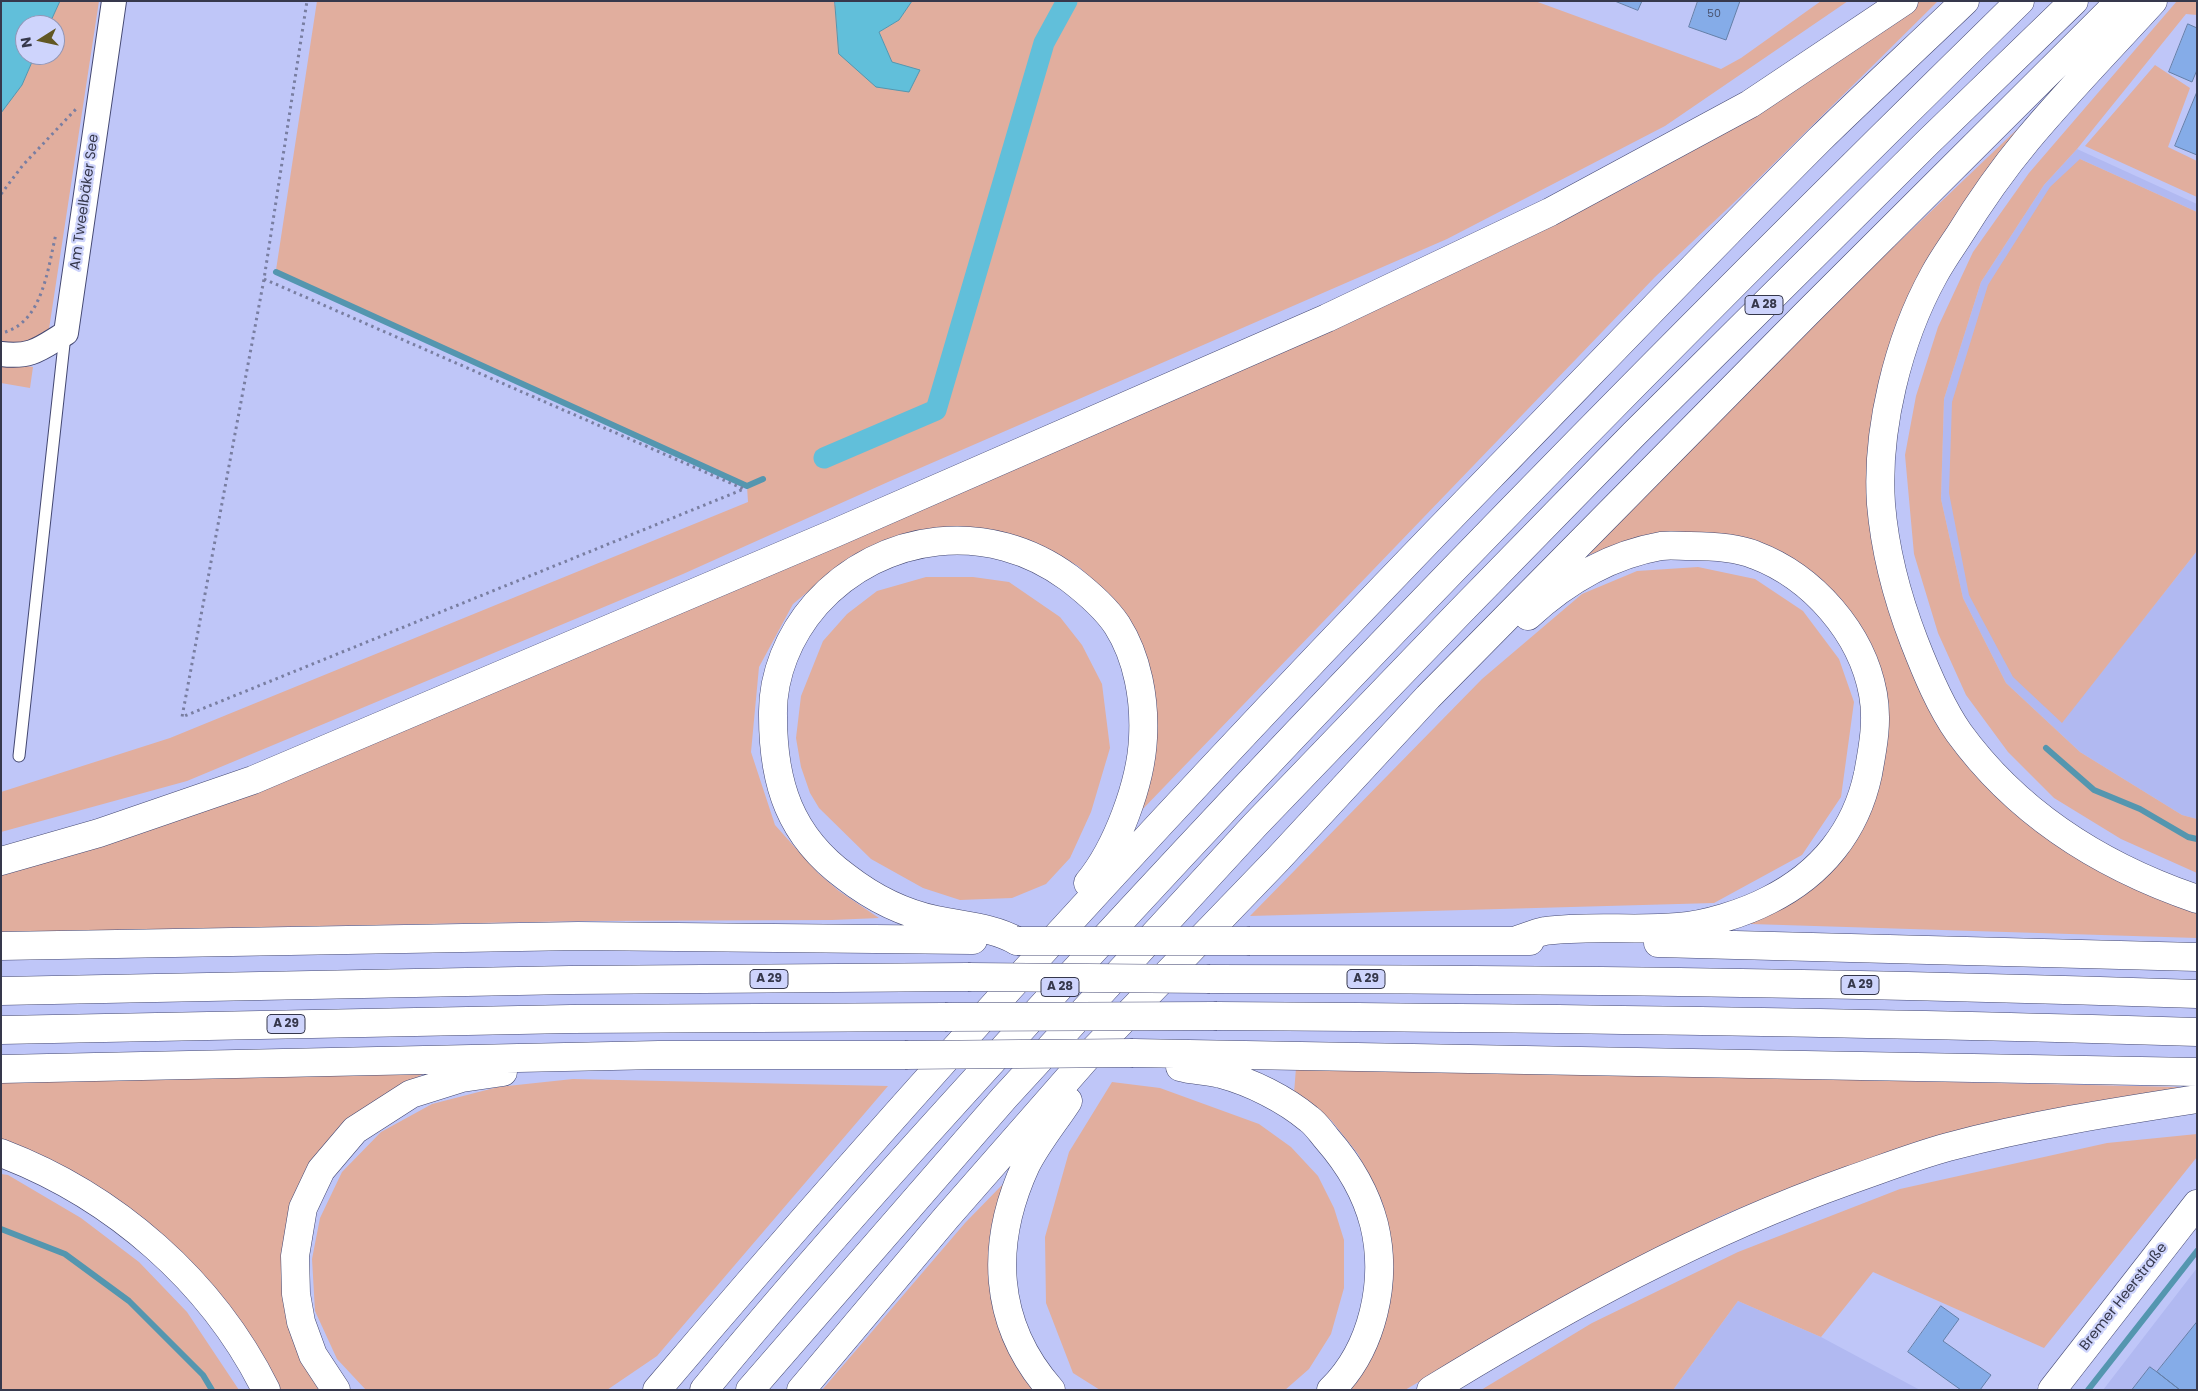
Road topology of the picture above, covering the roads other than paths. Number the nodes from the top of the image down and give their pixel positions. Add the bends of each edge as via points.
1 (114, 1) edge
2 (1904, 1) edge
3 (1965, 1) edge
4 (2020, 1) edge
5 (2074, 1) edge
6 (2120, 1) edge
7 (2153, 1) edge
8 (66, 332) junction
9 (1, 354) edge
10 (1428, 697) junction
11 (19, 756) dead end
12 (1, 861) edge
13 (2197, 899) edge
14 (1067, 924) junction
15 (1017, 941) junction
16 (1514, 941) junction
17 (1, 946) edge
18 (2197, 957) edge
19 (1, 991) edge
20 (2197, 994) edge
21 (1, 1030) edge
22 (2197, 1032) edge
23 (1133, 1053) junction
24 (659, 1055) junction
25 (1088, 1056) junction
26 (1, 1069) edge
27 (2197, 1072) edge
28 (2197, 1099) edge
29 (1, 1152) edge
30 (2197, 1204) edge
31 (694, 1346) junction
32 (266, 1390) edge
33 (336, 1390) edge
34 (636, 1390) edge
35 (657, 1390) edge
36 (704, 1390) edge
37 (750, 1390) edge
38 (801, 1390) edge
39 (1050, 1390) edge
40 (1330, 1390) edge
41 (1431, 1390) edge
42 (2052, 1390) edge

1 - 8 street, Am Tweelbäker See
2 - 12 main road via 1750,104 1550,212 1326,318 835,533 253,780 99,833
3 - 14 main road via 1823,137 1677,284 1404,565
4 - 36 main road, A 28 via 1612,405 1273,757 916,1144
5 - 37 main road, A 28 via 1634,434 1256,825 1004,1098
6 - 10 main road
7 - 13 main road via 2026,140 1980,202 1933,275 1902,349 1886,416 1881,502 1886,547 1898,600 1927,674 1959,732 1995,775 2034,812 2080,846 2136,876
8 - 9 street via 34,353
8 - 11 lane
10 - 16 main road via 1452,690 1537,607 1588,571 1622,556 1663,546 1706,546 1754,554 1789,572 1822,599 1843,624 1865,665 1873,694 1876,725 1865,789 1853,818 1830,855 1801,880 1769,900 1727,917 1681,927 1545,932
10 - 25 main road
14 - 15 main road via 1071,902 1092,878 1134,795 1142,753 1144,718 1140,686 1129,653 1116,625 1087,591 1032,555 992,543 950,540 915,544 862,566 832,586 802,620 781,662 772,704 773,746 780,781 790,812 812,848 845,877 881,901 906,912 1000,932
14 - 31 main road via 876,1136
15 - 16 main road, bridge
15 - 17 main road via 578,936
16 - 18 main road
19 - 20 main road, A 29, bridge via 570,980 968,977 1533,979
21 - 22 main road, A 29, bridge via 562,1019 1217,1016 1527,1018
23 - 24 main road, bridge
23 - 27 main road
23 - 40 main road via 1184,1068 1221,1074 1283,1101 1310,1119 1359,1185 1374,1224 1380,1263 1377,1300 1365,1340
24 - 26 main road
24 - 33 main road via 618,1068 512,1071 462,1078 411,1094 355,1130 321,1170 303,1208 294,1256 296,1294 302,1322 313,1354
25 - 38 main road
25 - 39 main road via 1072,1096 1027,1163 1011,1202 1000,1266 1008,1314 1030,1364
28 - 41 main road via 2102,1113 1947,1147 1799,1198 1652,1264 1567,1309
29 - 32 main road via 63,1181 120,1216 148,1239 206,1299 233,1334
30 - 42 main road, Bremer Heerstraße
31 - 34 main road via 655,1371
31 - 35 main road

